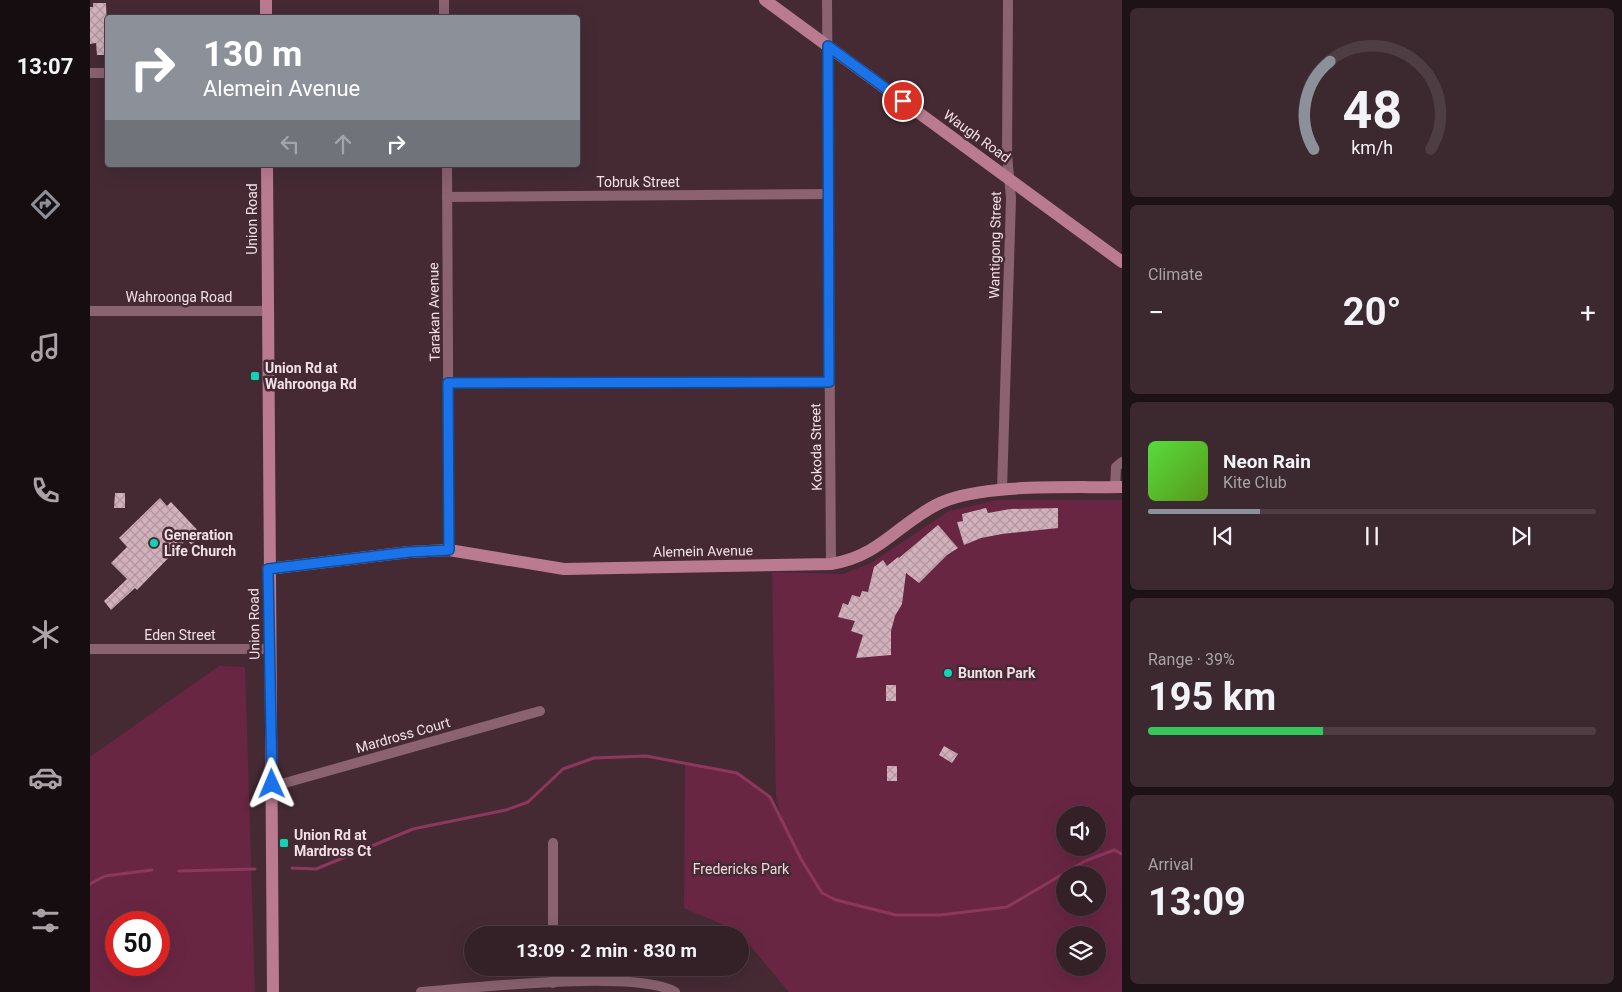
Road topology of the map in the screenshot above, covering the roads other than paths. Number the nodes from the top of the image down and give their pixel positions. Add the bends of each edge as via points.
1 (266, 0) edge
2 (444, 0) edge
3 (765, 0) edge
4 (827, 0) edge
5 (1008, 0) edge
6 (266, 15) edge
7 (444, 15) edge
8 (828, 46) junction
9 (90, 73) edge
10 (105, 73) edge
11 (267, 167) edge
12 (446, 167) edge
13 (1009, 179) junction
14 (829, 194) junction
15 (447, 197) junction
16 (1122, 262) edge
17 (90, 311) edge
18 (268, 311) junction
19 (829, 382) junction
20 (448, 383) junction
21 (1122, 462) edge
22 (1119, 487) edge
23 (1002, 490) junction
24 (449, 550) junction
25 (831, 564) junction
26 (268, 569) junction
27 (90, 648) edge
28 (270, 649) junction
29 (540, 711) dead end
30 (272, 784) junction
31 (553, 843) dead end
32 (553, 926) edge
33 (553, 976) edge
34 (553, 982) junction
35 (273, 992) edge
36 (421, 992) edge
37 (675, 992) edge

1 - 6 main road
2 - 7 street
3 - 8 main road, Waugh Road
4 - 8 street, Kokoda Street
5 - 13 street, Wantigong Street
8 - 13 main road, Waugh Road
8 - 14 street, Kokoda Street
9 - 10 street
11 - 18 main road, Union Road
12 - 15 street, Tarakan Avenue
13 - 16 main road, Waugh Road
13 - 23 street, Wantigong Street
14 - 15 street, Tobruk Street
14 - 19 street, Kokoda Street
15 - 20 street, Tarakan Avenue
17 - 18 street, Wahroonga Road
18 - 26 main road, Union Road
19 - 20 street
19 - 25 street, Kokoda Street
20 - 24 street, Tarakan Avenue
21 - 22 street via 1116,467
22 - 23 main road, Alemein Avenue
23 - 25 main road, Alemein Avenue via 968,494 940,503 868,553 850,561
24 - 25 main road, Alemein Avenue via 564,569
24 - 26 main road, Alemein Avenue
26 - 28 main road, Union Road
27 - 28 street, Eden Street
28 - 30 main road, Union Road
29 - 30 street, Mardross Court via 286,783
30 - 35 main road, Union Road
31 - 32 street
33 - 34 street
34 - 36 street
34 - 37 street via 638,982

